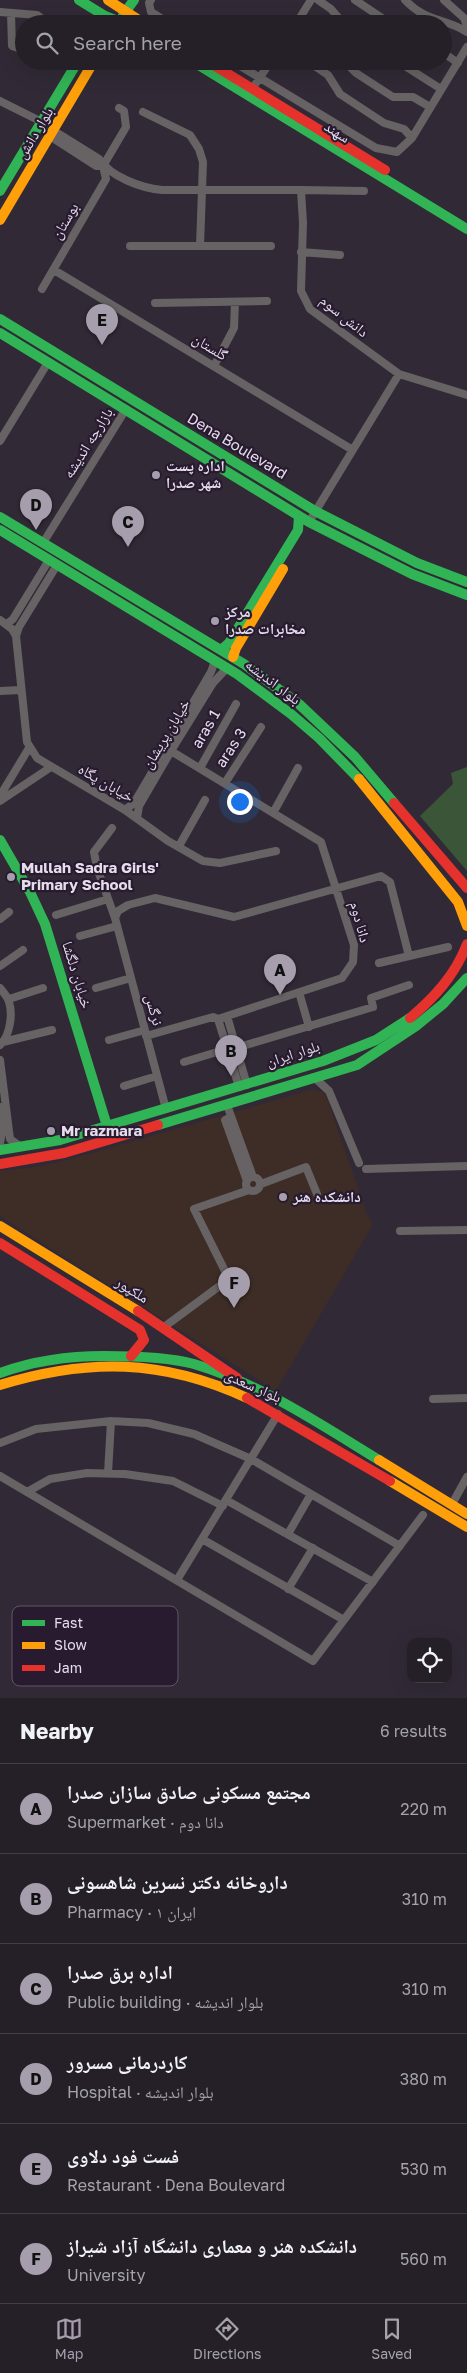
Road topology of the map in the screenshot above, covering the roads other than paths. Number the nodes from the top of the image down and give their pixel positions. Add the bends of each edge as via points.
1 (80, 0) edge
2 (90, 0) edge
3 (134, 0) edge
4 (151, 0) edge
5 (311, 0) edge
6 (318, 0) edge
7 (354, 0) edge
8 (405, 0) edge
9 (444, 0) edge
10 (113, 1) edge
11 (126, 11) junction
12 (0, 12) edge
13 (11, 13) junction
14 (36, 15) edge
15 (97, 15) edge
16 (106, 15) edge
17 (124, 15) edge
18 (132, 15) edge
19 (156, 15) edge
20 (302, 15) edge
21 (336, 15) edge
22 (378, 15) edge
23 (426, 15) edge
24 (452, 24) edge
25 (467, 26) edge
26 (467, 32) edge
27 (15, 47) edge
28 (467, 47) edge
29 (452, 58) edge
30 (458, 62) junction
31 (73, 70) edge
32 (89, 70) edge
33 (209, 70) edge
34 (219, 70) edge
35 (247, 70) edge
36 (265, 70) edge
37 (320, 70) edge
38 (353, 70) edge
39 (411, 70) edge
40 (260, 78) junction
41 (441, 89) junction
42 (250, 92) junction
43 (0, 102) edge
44 (430, 107) junction
45 (119, 108) dead end
46 (143, 112) dead end
47 (42, 122) junction
48 (52, 134) junction
49 (412, 138) junction
50 (103, 166) junction
51 (202, 190) junction
52 (301, 190) junction
53 (0, 191) edge
54 (364, 191) dead end
55 (0, 220) edge
56 (467, 220) edge
57 (467, 229) edge
58 (130, 246) dead end
59 (200, 246) junction
60 (271, 246) dead end
61 (302, 252) junction
62 (340, 255) dead end
63 (54, 270) junction
64 (42, 290) dead end
65 (267, 301) dead end
66 (235, 302) junction
67 (155, 303) dead end
68 (0, 319) edge
69 (0, 333) edge
70 (47, 364) junction
71 (214, 366) junction
72 (399, 374) junction
73 (467, 394) edge
74 (126, 409) junction
75 (0, 441) edge
76 (351, 449) junction
77 (315, 511) junction
78 (299, 516) junction
79 (0, 517) edge
80 (311, 523) junction
81 (0, 530) edge
82 (42, 542) junction
83 (53, 563) junction
84 (467, 582) edge
85 (467, 595) edge
86 (3, 622) edge
87 (16, 636) junction
88 (221, 650) junction
89 (233, 657) junction
90 (215, 661) junction
91 (227, 668) junction
92 (21, 690) junction
93 (0, 691) edge
94 (236, 704) dead end
95 (261, 727) dead end
96 (29, 748) junction
97 (171, 751) junction
98 (51, 767) junction
99 (200, 768) junction
100 (298, 768) dead end
101 (225, 784) junction
102 (0, 796) edge
103 (205, 800) dead end
104 (0, 801) edge
105 (125, 810) junction
106 (273, 812) junction
107 (137, 818) junction
108 (112, 828) dead end
109 (0, 840) edge
110 (179, 846) junction
111 (276, 851) dead end
112 (467, 888) edge
113 (336, 889) junction
114 (108, 899) junction
115 (9, 912) dead end
116 (56, 915) dead end
117 (0, 919) edge
118 (116, 922) junction
119 (467, 926) edge
120 (80, 936) dead end
121 (467, 944) edge
122 (448, 947) dead end
123 (23, 950) dead end
124 (410, 956) junction
125 (379, 963) dead end
126 (0, 966) edge
127 (131, 978) junction
128 (467, 978) edge
129 (410, 985) dead end
130 (0, 988) edge
131 (43, 988) dead end
132 (96, 988) dead end
133 (299, 992) junction
134 (9, 999) junction
135 (415, 1012) junction
136 (227, 1016) junction
137 (218, 1019) junction
138 (423, 1022) junction
139 (309, 1026) junction
140 (52, 1030) dead end
141 (146, 1033) junction
142 (109, 1040) dead end
143 (2, 1044) edge
144 (236, 1048) junction
145 (227, 1049) junction
146 (0, 1060) edge
147 (184, 1062) dead end
148 (157, 1076) junction
149 (316, 1078) junction
150 (124, 1086) dead end
151 (243, 1086) junction
152 (227, 1105) junction
153 (0, 1107) edge
154 (166, 1109) junction
155 (107, 1126) junction
156 (0, 1143) edge
157 (21, 1147) junction
158 (0, 1150) edge
159 (359, 1163) dead end
160 (0, 1164) edge
161 (467, 1166) edge
162 (366, 1169) dead end
163 (250, 1179) junction
164 (261, 1184) junction
165 (249, 1190) junction
166 (317, 1194) dead end
167 (0, 1226) edge
168 (467, 1230) edge
169 (400, 1231) dead end
170 (0, 1244) edge
171 (164, 1328) junction
172 (130, 1356) junction
173 (0, 1373) edge
174 (246, 1384) junction
175 (0, 1385) edge
176 (467, 1398) edge
177 (433, 1399) dead end
178 (278, 1414) junction
179 (111, 1421) junction
180 (0, 1443) edge
181 (251, 1459) junction
182 (108, 1473) junction
183 (0, 1476) edge
184 (467, 1477) edge
185 (27, 1492) junction
186 (311, 1494) junction
187 (225, 1503) junction
188 (452, 1504) junction
189 (446, 1514) junction
190 (467, 1514) edge
191 (423, 1515) dead end
192 (467, 1527) edge
193 (288, 1534) junction
194 (202, 1539) junction
195 (400, 1546) junction
196 (314, 1548) junction
197 (177, 1580) junction
198 (373, 1582) junction
199 (288, 1589) junction
200 (344, 1620) junction

1 - 2 main road
1 - 15 main road
3 - 11 main road
4 - 19 street via 152,12
5 - 20 street
6 - 21 street
7 - 22 street
8 - 23 street
9 - 25 street via 464,18
10 - 11 main road
10 - 16 main road
11 - 17 main road
11 - 18 main road
12 - 13 street
13 - 14 street
13 - 27 street via 12,46
24 - 26 street
28 - 30 street
29 - 30 street
30 - 41 street
31 - 47 main road, بلوار دانش
32 - 48 main road, بلوار دانش
33 - 42 main road, سهند
34 - 42 main road, سهند
35 - 40 street
36 - 40 street
37 - 49 street via 328,75 340,94 384,123 404,129
38 - 44 street via 393,97 413,97
39 - 41 street
40 - 42 street
40 - 49 street via 376,148 397,152
41 - 44 street
42 - 56 main road, سهند
42 - 57 main road, سهند
43 - 47 street
44 - 49 street
45 - 50 street via 124,111 126,126
46 - 51 street via 190,135 203,162
47 - 53 main road, بلوار دانش
48 - 50 street via 96,166
48 - 55 main road, بلوار دانش
50 - 51 street via 144,188
50 - 63 street, بوستان via 106,179
51 - 52 street
51 - 59 street
52 - 54 street
52 - 61 street, دانش سوم
58 - 59 street
59 - 60 street
61 - 62 street
61 - 72 street, دانش سوم via 301,292 310,309
63 - 64 street, بوستان
63 - 71 street, گلستان
65 - 66 street
66 - 67 street
66 - 71 street via 234,328
68 - 77 main road, Dena Boulevard
69 - 70 main road, Dena Boulevard
70 - 74 main road, Dena Boulevard
70 - 75 street
71 - 76 street, گلستان
72 - 73 street, دانش سوم
72 - 76 street
74 - 78 main road, Dena Boulevard
74 - 82 street, بازارچه اندیشه
76 - 77 street
77 - 80 street
77 - 84 main road, Dena Boulevard via 417,563
78 - 80 main road, Dena Boulevard
78 - 88 main road via 298,530 229,643
79 - 82 main road, بلوار اندیشه
80 - 85 main road, Dena Boulevard via 412,574
80 - 89 main road
81 - 83 main road, بلوار اندیشه
82 - 88 main road, بلوار اندیشه
83 - 86 street via 14,620
83 - 87 street
83 - 90 main road, بلوار اندیشه
86 - 87 street
87 - 92 street
88 - 89 main road, بلوار اندیشه
89 - 112 main road, بلوار اندیشه via 291,698 341,743
90 - 91 main road, بلوار اندیشه
90 - 105 street, خیابان پریشان via 212,672 134,803
91 - 97 street, خیابان پریشان via 213,683
91 - 119 main road, بلوار اندیشه via 291,714 346,765 447,887 458,902
92 - 93 street
92 - 96 street
94 - 99 street, aras 1
95 - 101 street, aras 3
96 - 98 street, خیابان پگاه
96 - 102 street
97 - 99 street
97 - 107 street, خیابان پریشان via 139,806
98 - 104 street
98 - 105 street, خیابان پگاه
99 - 101 street
100 - 106 street
101 - 106 street
103 - 110 street
105 - 107 street, خیابان پگاه
106 - 113 street, دانا دوم via 321,842
107 - 110 street, خیابان پگاه
108 - 114 street, نرگس via 94,852 96,868
109 - 155 main road, خیابان دلگشا via 45,924
110 - 111 street, خیابان پگاه via 203,861 220,863
113 - 118 street via 234,917 155,898 118,911
113 - 124 street via 382,876 390,882
113 - 133 street, دانا دوم via 354,945 353,962 342,978
114 - 116 street
114 - 118 street, نرگس
115 - 117 street
118 - 120 street
118 - 127 street, نرگس
121 - 135 main road, بلوار ایران via 451,978
122 - 124 street
123 - 126 street
124 - 125 street
127 - 132 street
127 - 141 street, نرگس
128 - 138 main road, بلوار ایران
129 - 139 street via 371,998 373,1007
130 - 134 street
131 - 134 street
133 - 136 street, دانا دوم
133 - 139 street
134 - 143 street via 10,1020
135 - 138 main road
135 - 151 main road, بلوار ایران via 383,1036 350,1051
136 - 137 street, دانا دوم
136 - 144 street
137 - 141 street, دانا دوم via 213,1017
137 - 145 street
138 - 149 main road, بلوار ایران via 357,1065
139 - 144 street
140 - 143 street
141 - 142 street, دانا دوم
141 - 148 street, نرگس
144 - 151 street
145 - 147 street
145 - 151 street
146 - 157 street via 10,1139
148 - 150 street
148 - 154 street, نرگس
149 - 152 main road, بلوار ایران
149 - 159 street via 329,1091
151 - 154 main road, بلوار ایران
152 - 160 main road, بلوار ایران via 64,1153
152 - 163 street via 232,1118 225,1120
153 - 156 street
154 - 155 main road, بلوار ایران
155 - 157 main road, بلوار ایران
157 - 158 main road, بلوار ایران
161 - 162 street
163 - 164 street via 258,1178
163 - 165 street via 246,1185
164 - 165 street via 257,1190
164 - 166 street via 306,1167
165 - 171 street via 194,1209 229,1279
167 - 171 main road, ملکپور
168 - 169 street
170 - 172 main road, ملکپور via 140,1330 144,1340
171 - 174 main road, ملکپور
172 - 173 main road, بلوار سعدی via 75,1356 19,1366
172 - 174 main road, بلوار سعدی via 193,1364
174 - 188 main road, بلوار سعدی via 288,1405
175 - 178 main road, بلوار سعدی via 76,1368 132,1366 190,1376 241,1395
176 - 177 street
178 - 181 street
178 - 189 main road, بلوار سعدی
179 - 180 street via 36,1429
179 - 181 street via 148,1423 194,1434
179 - 182 street
181 - 186 street
181 - 187 street
182 - 185 street via 50,1479
182 - 187 street via 173,1482
183 - 185 street
184 - 188 street
185 - 197 street
186 - 193 street
186 - 195 street
187 - 193 street
187 - 194 street
188 - 189 main road
188 - 190 main road, بلوار سعدی
189 - 192 main road, بلوار سعدی
191 - 195 street
193 - 196 street
194 - 197 street
194 - 199 street
195 - 198 street
196 - 198 street
196 - 199 street
197 - 200 street via 313,1661
198 - 200 street
199 - 200 street

